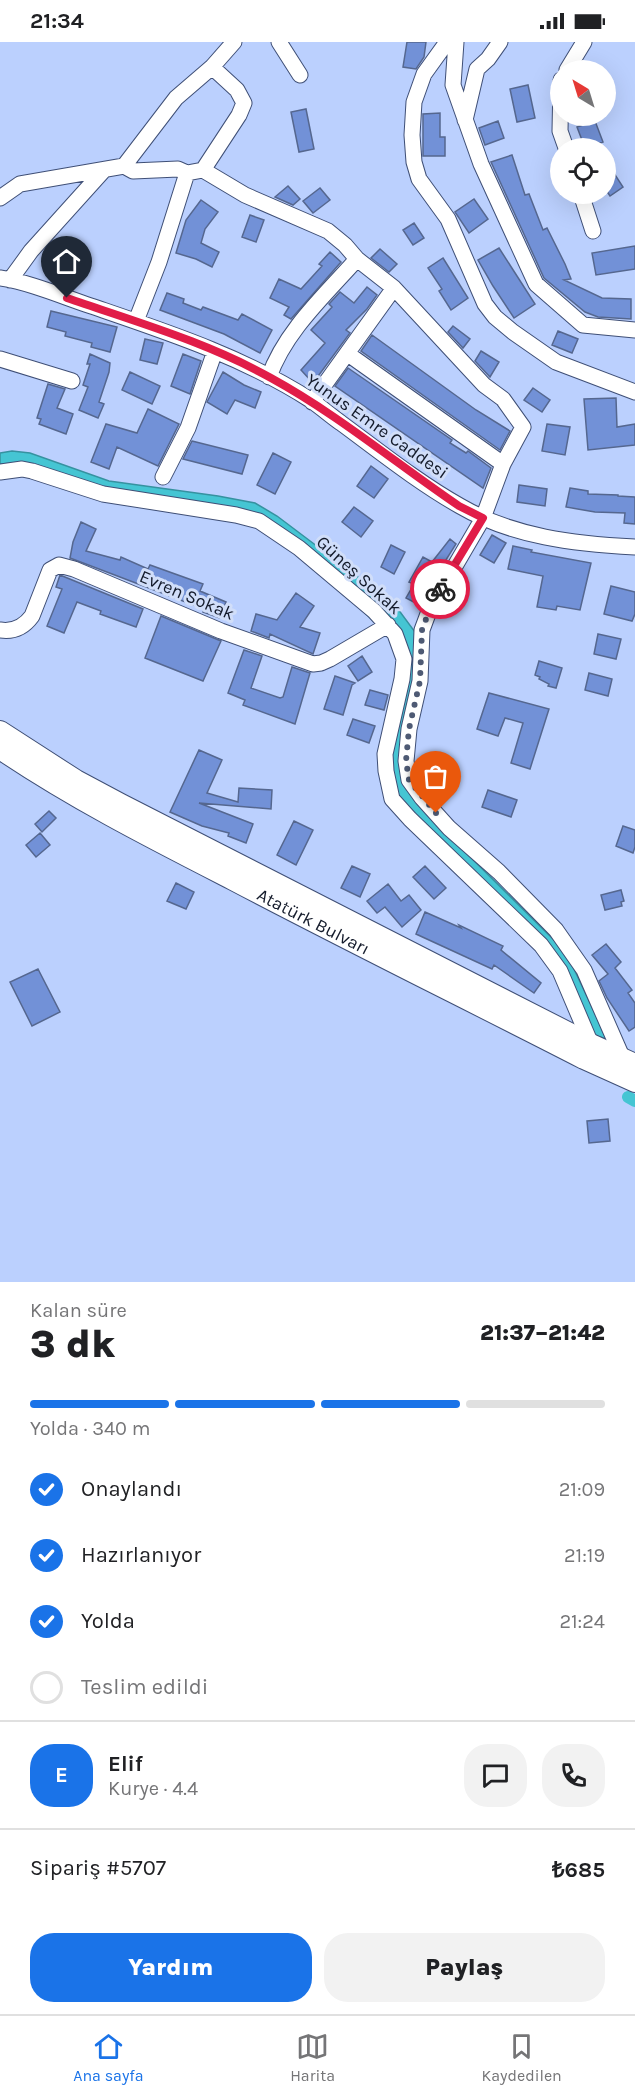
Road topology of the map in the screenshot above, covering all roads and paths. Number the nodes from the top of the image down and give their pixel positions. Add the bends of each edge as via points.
1 (234, 42) edge
2 (279, 42) edge
3 (447, 42) edge
4 (456, 42) edge
5 (500, 42) edge
6 (584, 42) edge
7 (573, 60) edge
8 (212, 67) junction
9 (300, 75) dead end
10 (465, 120) junction
11 (124, 166) junction
12 (104, 170) junction
13 (203, 170) junction
14 (187, 173) junction
15 (0, 198) edge
16 (584, 204) edge
17 (593, 231) dead end
18 (357, 259) junction
19 (5, 279) edge
20 (394, 288) junction
21 (136, 321) junction
22 (635, 330) edge
23 (215, 351) junction
24 (348, 354) junction
25 (0, 359) edge
26 (269, 377) junction
27 (72, 381) dead end
28 (635, 392) edge
29 (312, 402) junction
30 (503, 464) junction
31 (0, 472) edge
32 (163, 477) dead end
33 (483, 518) junction
34 (635, 547) edge
35 (388, 625) junction
36 (0, 630) edge
37 (0, 731) edge
38 (0, 749) edge
39 (591, 1044) junction
40 (629, 1062) edge
41 (635, 1083) edge

1 - 8 street
2 - 9 street
3 - 28 street via 424,74 414,102 414,162 419,179 448,219 485,304 513,332 556,362
4 - 10 street via 453,86
5 - 10 street via 477,69
6 - 7 street
8 - 11 street via 176,98
8 - 13 street via 237,90 244,103
10 - 22 street via 536,284 583,325
11 - 12 street
11 - 14 street via 133,171 178,169
12 - 15 street via 20,184
12 - 19 street
13 - 14 street
13 - 18 street via 245,195 328,231
14 - 21 street
16 - 17 street
18 - 20 street
18 - 26 street via 296,329 275,359
19 - 21 street, Yunus Emre Caddesi
20 - 24 street
20 - 30 street via 484,385 503,399 523,427
21 - 23 street, Yunus Emre Caddesi
23 - 26 street, Yunus Emre Caddesi
23 - 32 street via 188,428
24 - 29 street
24 - 30 street
25 - 27 street
26 - 29 street, Yunus Emre Caddesi
29 - 33 street, Yunus Emre Caddesi via 426,484
30 - 33 street
31 - 35 street, Güneş Sokak via 22,469 103,494 259,520 299,548
33 - 34 street, Yunus Emre Caddesi via 563,541
33 - 40 street via 435,595 422,630 420,681 406,761 409,780 449,828 556,930 584,970
35 - 36 street, Evren Sokak via 330,659 313,664 59,565 50,570 28,621 14,629
35 - 39 street, Güneş Sokak via 399,641 404,659 385,754 392,799 541,945 560,971
37 - 39 main road, Atatürk Bulvarı via 97,792
38 - 41 main road, Atatürk Bulvarı via 101,811
39 - 40 main road, Atatürk Bulvarı

